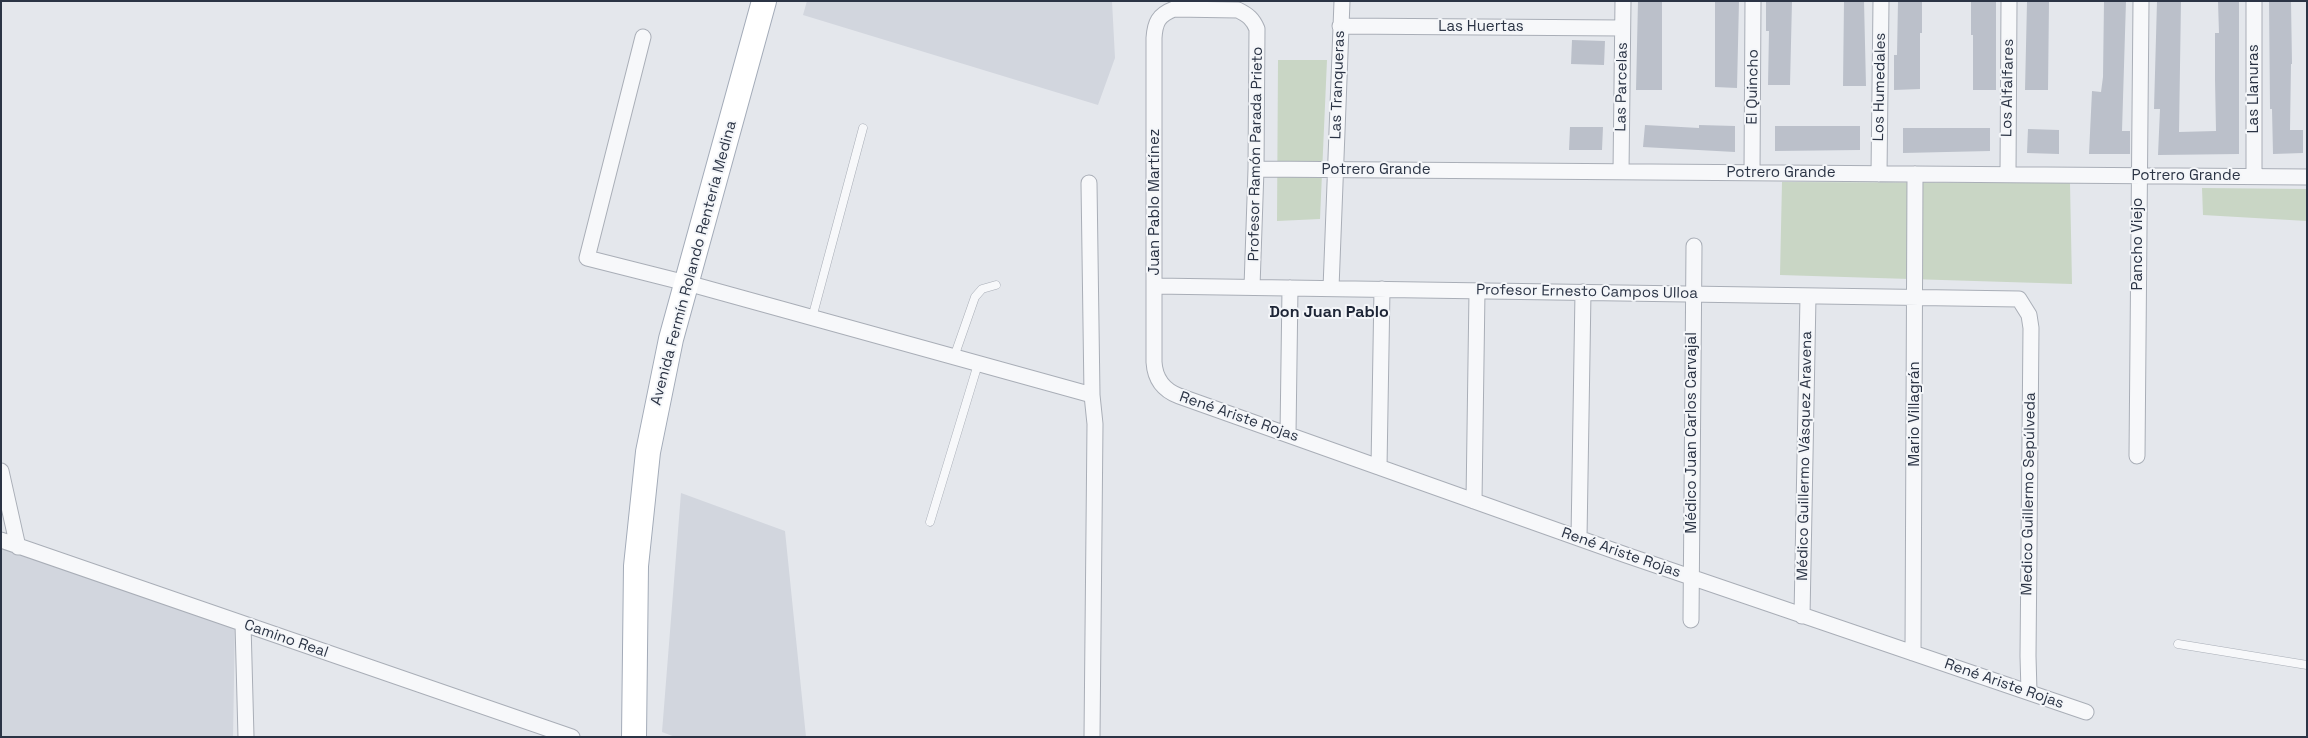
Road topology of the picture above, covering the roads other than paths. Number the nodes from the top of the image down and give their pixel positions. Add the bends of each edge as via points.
1 (764, 1) edge
2 (1342, 1) edge
3 (1623, 1) edge
4 (1753, 1) edge
5 (1881, 1) edge
6 (2141, 1) edge
7 (2254, 1) edge
8 (2009, 2) edge
9 (1254, 22) joint
10 (1340, 26) junction
11 (1622, 28) junction
12 (643, 37) dead end
13 (863, 128) dead end
14 (1256, 169) junction
15 (1335, 170) junction
16 (1621, 172) junction
17 (1752, 173) junction
18 (1879, 174) junction
19 (1915, 174) junction
20 (2008, 174) junction
21 (2138, 175) junction
22 (2254, 176) junction
23 (2307, 176) edge
24 (1089, 183) dead end
25 (1694, 246) dead end
26 (687, 283) junction
27 (996, 285) dead end
28 (1155, 286) junction
29 (1252, 287) junction
30 (1290, 288) junction
31 (1331, 288) junction
32 (1382, 289) junction
33 (1478, 291) junction
34 (1583, 292) junction
35 (1693, 294) junction
36 (1808, 296) junction
37 (1916, 297) junction
38 (2019, 299) joint
39 (812, 318) junction
40 (954, 357) junction
41 (978, 364) junction
42 (1160, 384) joint
43 (1092, 395) junction
44 (1288, 434) junction
45 (2137, 456) dead end
46 (1379, 468) junction
47 (1, 471) edge
48 (1474, 501) junction
49 (930, 522) dead end
50 (1579, 538) junction
51 (1, 540) edge
52 (18, 547) junction
53 (1692, 578) junction
54 (1802, 616) junction
55 (1691, 620) dead end
56 (243, 624) junction
57 (2178, 644) dead end
58 (1913, 653) junction
59 (2307, 665) edge
60 (2029, 692) junction
61 (2086, 712) dead end
62 (246, 737) edge
63 (572, 737) edge
64 (634, 737) edge
65 (1092, 737) edge

1 - 26 main road, Avenida Fermín Rolando Rentería Medina
2 - 10 street, Las Tranqueras
3 - 11 street, Las Parcelas
4 - 17 street, El Quincho
5 - 18 street, Los Humedales
6 - 21 street, Pancho Viejo
7 - 22 street, Las Llanuras
8 - 20 street, Los Alfalfares
9 - 14 street, Profesor Ramón Parada Prieto via 1259,38
9 - 28 street, Juan Pablo Martínez via 1238,10 1174,10 1165,12 1158,19 1154,38
10 - 11 street, Las Huertas
10 - 15 street, Las Tranqueras
11 - 16 street, Las Parcelas
12 - 26 street via 587,258
13 - 39 lane
14 - 15 street, Potrero Grande
14 - 29 street, Profesor Ramón Parada Prieto
15 - 16 street, Potrero Grande
15 - 31 street, Las Tranqueras
16 - 17 street, Potrero Grande
17 - 18 street, Potrero Grande
18 - 19 street, Potrero Grande
19 - 20 street, Potrero Grande
19 - 37 street, Mario Villagrán
20 - 21 street, Potrero Grande
21 - 22 street, Potrero Grande
21 - 45 street, Pancho Viejo
22 - 23 street, Potrero Grande
24 - 43 street
25 - 35 street, Médico Juan Carlos Carvajal
26 - 39 street
26 - 64 main road, Avenida Fermín Rolando Rentería Medina via 658,395 640,509 634,623
27 - 40 lane via 982,289 975,297
28 - 29 street, Profesor Ernesto Campos Ulloa
28 - 42 street, Juan Pablo Martínez via 1154,362
29 - 30 street, Profesor Ernesto Campos Ulloa
30 - 31 street, Profesor Ernesto Campos Ulloa
30 - 44 street
31 - 32 street, Profesor Ernesto Campos Ulloa
32 - 33 street, Profesor Ernesto Campos Ulloa
32 - 46 street
33 - 34 street, Profesor Ernesto Campos Ulloa
33 - 48 street
34 - 35 street, Profesor Ernesto Campos Ulloa
34 - 50 street
35 - 36 street, Profesor Ernesto Campos Ulloa
35 - 53 street, Médico Juan Carlos Carvajal
36 - 37 street, Profesor Ernesto Campos Ulloa
36 - 54 street, Médico Guillermo Vásquez Aravena
37 - 38 street, Profesor Ernesto Campos Ulloa
37 - 58 street, Mario Villagrán
38 - 60 street, Medico Guillermo Sepúlveda via 2029,315 2031,328
39 - 40 street
40 - 41 street
41 - 43 street
41 - 49 lane
42 - 44 street, René Ariste Rojas via 1179,396
43 - 65 street via 1095,424
44 - 46 street, René Ariste Rojas
46 - 48 street, René Ariste Rojas
47 - 52 street
48 - 50 street, René Ariste Rojas
50 - 53 street, René Ariste Rojas
51 - 52 street, Camino Real
52 - 56 street, Camino Real
53 - 54 street, René Ariste Rojas
53 - 55 street, Médico Juan Carlos Carvajal
54 - 58 street, René Ariste Rojas
56 - 62 street
56 - 63 street, Camino Real
57 - 59 lane
58 - 60 street, René Ariste Rojas
60 - 61 street, René Ariste Rojas

